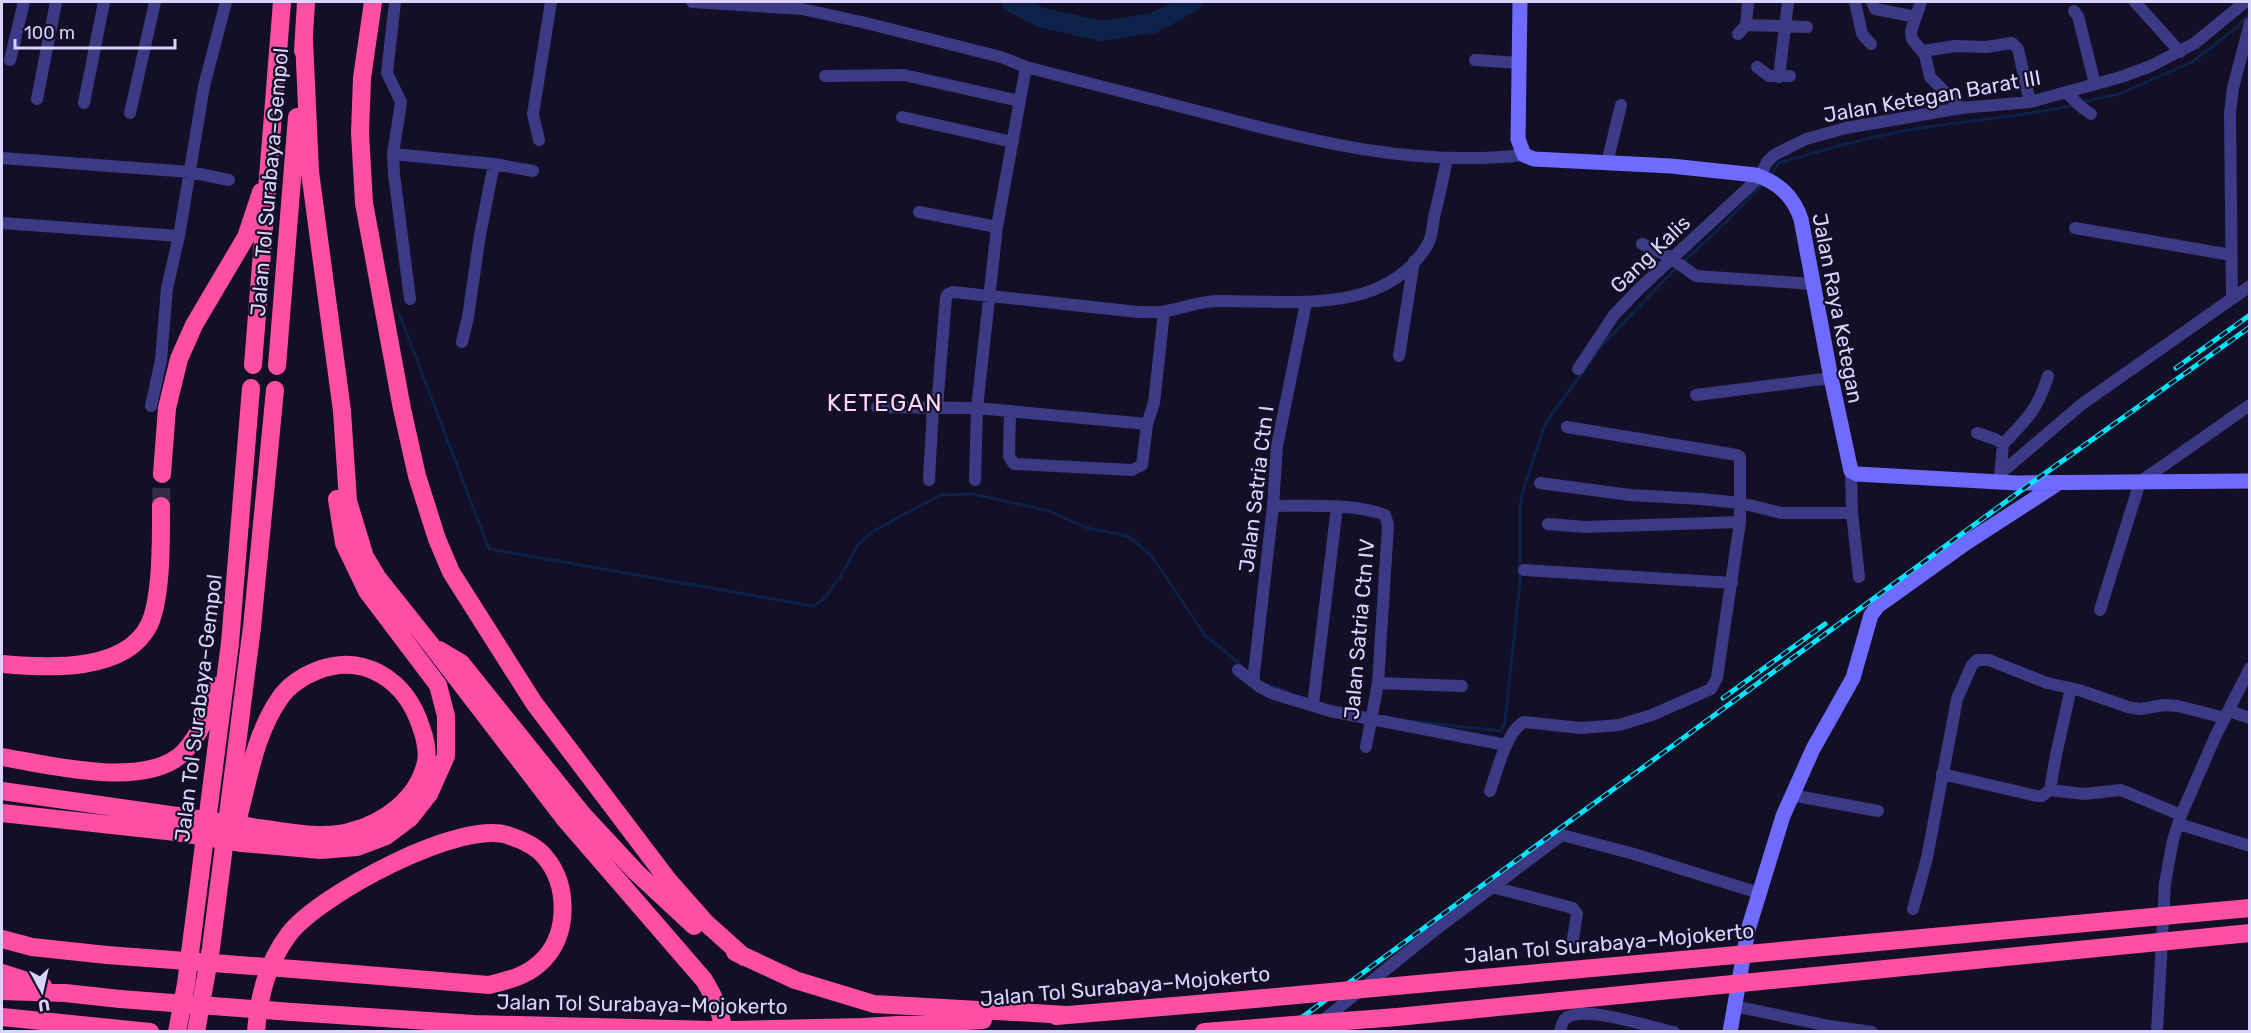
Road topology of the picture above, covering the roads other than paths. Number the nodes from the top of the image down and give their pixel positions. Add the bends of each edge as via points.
1 (24, 2) edge
2 (56, 2) edge
3 (104, 2) edge
4 (155, 2) edge
5 (226, 2) edge
6 (282, 2) edge
7 (306, 2) edge
8 (373, 2) edge
9 (395, 2) edge
10 (551, 2) edge
11 (692, 2) edge
12 (1520, 2) edge
13 (1748, 2) edge
14 (1788, 2) edge
15 (1855, 2) edge
16 (1872, 2) edge
17 (1921, 2) edge
18 (2135, 2) edge
19 (759, 4) edge
20 (2074, 11) dead end
21 (2246, 15) edge
22 (1916, 17) junction
23 (1807, 27) dead end
24 (1786, 28) junction
25 (304, 40) junction
26 (1871, 44) dead end
27 (1923, 48) junction
28 (2180, 52) junction
29 (10, 60) dead end
30 (1475, 60) dead end
31 (1520, 63) junction
32 (1026, 67) junction
33 (1757, 67) dead end
34 (825, 76) dead end
35 (2095, 84) junction
36 (2072, 98) junction
37 (37, 99) dead end
38 (1019, 101) junction
39 (2030, 102) junction
40 (84, 103) dead end
41 (1621, 105) dead end
42 (1961, 108) junction
43 (130, 113) dead end
44 (2091, 114) dead end
45 (902, 117) dead end
46 (539, 140) dead end
47 (1013, 142) junction
48 (393, 154) junction
49 (1524, 155) junction
50 (2, 158) edge
51 (1447, 159) junction
52 (271, 162) junction
53 (1607, 163) junction
54 (494, 164) junction
55 (533, 171) dead end
56 (190, 172) junction
57 (1766, 179) junction
58 (229, 180) dead end
59 (919, 212) dead end
60 (2, 223) edge
61 (997, 227) junction
62 (2075, 228) dead end
63 (179, 236) junction
64 (1642, 244) dead end
65 (2231, 255) junction
66 (1414, 261) junction
67 (1679, 264) junction
68 (1813, 284) junction
69 (2250, 286) edge
70 (990, 296) junction
71 (410, 299) dead end
72 (2232, 299) junction
73 (1306, 303) junction
74 (1164, 312) junction
75 (462, 342) dead end
76 (1399, 356) dead end
77 (253, 365) dead end
78 (277, 366) dead end
79 (1578, 369) dead end
80 (2048, 376) dead end
81 (1831, 378) junction
82 (338, 380) junction
83 (251, 388) dead end
84 (275, 390) dead end
85 (1696, 395) dead end
86 (2250, 405) edge
87 (151, 406) dead end
88 (877, 406) dead end
89 (935, 407) junction
90 (977, 408) junction
91 (1010, 411) junction
92 (1147, 424) junction
93 (1567, 427) dead end
94 (1977, 433) dead end
95 (2003, 444) junction
96 (1851, 471) junction
97 (162, 474) tunnel mouth
98 (2000, 477) junction
99 (929, 480) dead end
100 (975, 480) dead end
101 (2140, 482) junction
102 (2250, 482) edge
103 (1540, 483) dead end
104 (2060, 484) junction
105 (1741, 503) junction
106 (161, 506) tunnel mouth
107 (1273, 506) junction
108 (1337, 507) junction
109 (1852, 513) junction
110 (1740, 522) junction
111 (1548, 524) dead end
112 (1524, 570) dead end
113 (1859, 577) dead end
114 (1732, 583) junction
115 (2100, 610) dead end
116 (432, 646) junction
117 (228, 653) junction
118 (2, 664) edge
119 (2250, 668) edge
120 (1238, 670) dead end
121 (1254, 677) junction
122 (1377, 683) junction
123 (1462, 686) dead end
124 (2071, 688) junction
125 (1314, 703) junction
126 (2227, 714) junction
127 (1371, 716) junction
128 (2250, 718) edge
129 (1506, 745) junction
130 (1366, 747) dead end
131 (2, 757) edge
132 (1942, 774) junction
133 (2, 779) edge
134 (2050, 790) junction
135 (2, 791) edge
136 (1490, 791) dead end
137 (1791, 795) junction
138 (73, 801) junction
139 (1878, 811) dead end
140 (2, 813) edge
141 (2, 818) edge
142 (46, 818) junction
143 (2180, 820) junction
144 (176, 824) junction
145 (243, 834) junction
146 (2250, 846) edge
147 (1492, 888) junction
148 (218, 891) junction
149 (1759, 893) junction
150 (2250, 908) edge
151 (1913, 909) dead end
152 (2250, 933) edge
153 (2, 939) edge
154 (1574, 939) dead end
155 (744, 957) junction
156 (2, 973) edge
157 (2, 991) edge
158 (65, 993) junction
159 (1734, 1006) junction
160 (1067, 1015) junction
161 (2, 1017) edge
162 (1397, 1017) junction
163 (1312, 1030) edge
164 (723, 1031) edge
165 (150, 1032) edge
166 (177, 1032) edge
167 (196, 1032) edge
168 (256, 1032) edge
169 (1204, 1032) edge
170 (1276, 1032) edge
171 (1326, 1032) edge
172 (1560, 1032) edge
173 (1674, 1032) edge
174 (1730, 1032) edge
175 (1872, 1032) edge
176 (2157, 1032) edge

1 - 29 street
2 - 37 street
3 - 40 street
4 - 43 street
5 - 56 street via 204,86
6 - 52 highway, Jalan Tol Surabaya–Gempol
7 - 25 highway, Jalan Tol Surabaya–Gempol
8 - 155 highway via 361,100 364,203 402,409 437,539 451,572 534,703 668,880 706,923
9 - 48 street via 387,73 401,102
10 - 46 street via 533,114
11 - 19 street
12 - 31 main road
13 - 24 street via 1742,29
14 - 24 street
15 - 26 street via 1862,34
16 - 22 street via 1875,9
17 - 22 street
18 - 28 street
19 - 32 street via 866,23 1001,57
20 - 35 street
21 - 28 street, Jalan Ketegan Barat III
21 - 65 street via 2230,112
22 - 27 street via 1911,31
23 - 24 street
24 - 33 street via 1785,77 1769,76
25 - 78 highway, Jalan Tol Surabaya–Gempol
25 - 82 highway via 310,172
27 - 39 street via 2012,43 2018,49
27 - 42 street via 1930,76
28 - 35 street, Jalan Ketegan Barat III
30 - 31 street
31 - 49 main road via 1518,139
32 - 38 street
32 - 51 street via 1310,141
34 - 38 street via 904,75
35 - 36 street, Jalan Ketegan Barat III
36 - 39 street, Jalan Ketegan Barat III
36 - 44 street
38 - 47 street
39 - 42 street, Jalan Ketegan Barat III
41 - 53 street
42 - 57 street, Jalan Ketegan Barat III via 1806,139 1767,162
45 - 47 street
47 - 61 street
48 - 54 street
48 - 71 street
49 - 51 street
49 - 53 main road via 1534,159
50 - 56 street
51 - 66 street via 1429,242
52 - 77 highway, Jalan Tol Surabaya–Gempol
52 - 97 highway via 246,237 179,359 167,408
53 - 57 main road via 1671,166
54 - 55 street
54 - 75 street
56 - 58 street
56 - 63 street
57 - 67 street, Gang Kalis
57 - 68 main road, Jalan Raya Ketegan via 1786,192 1797,208
59 - 61 street
60 - 63 street
61 - 70 street
62 - 65 street
63 - 87 street via 167,288 161,360
64 - 67 street
65 - 72 street
66 - 73 street via 1387,284 1329,301
66 - 76 street
67 - 68 street via 1696,276
67 - 79 street, Gang Kalis via 1639,290 1614,315
68 - 81 main road, Jalan Raya Ketegan
69 - 72 street
70 - 74 street
70 - 89 street via 953,292 946,297
70 - 90 street
72 - 98 street via 2082,404
73 - 74 street via 1217,301
73 - 107 street, Jalan Satria Ctn I via 1282,417
74 - 92 street via 1154,403
80 - 95 street via 2031,415
81 - 85 street
81 - 96 main road, Jalan Raya Ketegan
82 - 116 highway via 348,501 355,530 377,577
82 - 145 highway via 336,485 344,543 367,591 438,685 446,716 446,756 429,794 410,818 386,836 357,846 321,850
83 - 117 highway, Jalan Tol Surabaya–Gempol
84 - 148 highway, Jalan Tol Surabaya–Gempol via 252,627
86 - 101 street
88 - 89 street
89 - 90 street
89 - 99 street
90 - 91 street
90 - 100 street
91 - 92 street
91 - 92 street via 1010,460 1035,466 1138,468 1142,465
93 - 105 street via 1737,455 1741,462
94 - 95 street
95 - 98 street
96 - 98 main road
96 - 109 street
98 - 104 main road via 2017,483
101 - 102 main road
101 - 104 main road
101 - 115 street
103 - 105 street via 1630,495
104 - 137 main road via 1966,543 1878,606 1868,624 1853,678
105 - 109 street via 1781,513
105 - 110 street
106 - 118 highway via 156,604 140,638 107,660 80,666
107 - 108 street
107 - 121 street, Jalan Satria Ctn I
108 - 122 street, Jalan Satria Ctn IV via 1377,512 1385,515 1388,525
108 - 125 street
109 - 113 street
110 - 111 street via 1585,527
110 - 114 street
112 - 114 street
114 - 129 street via 1717,678 1711,689 1619,725 1581,728 1524,722
116 - 155 highway via 461,663 583,815 636,872 701,932
116 - 164 highway via 564,818 704,980 716,1001
117 - 131 highway via 195,738 183,753 160,766 132,772 100,772
117 - 166 highway, Jalan Tol Surabaya–Gempol
119 - 126 street
120 - 121 street
121 - 125 street via 1271,693
122 - 123 street
122 - 127 street, Jalan Satria Ctn IV
124 - 126 street via 2140,709 2164,705
124 - 132 street via 2047,683 1989,660 1977,660 1957,699
124 - 134 street
125 - 127 street
126 - 128 street
126 - 143 street
127 - 129 street
127 - 130 street, Jalan Satria Ctn IV
129 - 136 street
132 - 134 street via 2037,796
132 - 151 street
133 - 138 highway
134 - 143 street via 2084,794 2121,790
135 - 138 highway
137 - 139 street
137 - 149 main road
138 - 144 highway
140 - 142 highway
141 - 142 highway
142 - 144 highway
143 - 146 street
143 - 176 street via 2165,883
144 - 145 highway, bridge
145 - 148 highway via 348,833 399,807 418,786 426,761 424,735 416,710 401,688 354,664 332,664 304,675 281,696 254,755
147 - 149 street via 1562,835
147 - 154 street via 1573,908
147 - 163 street
148 - 167 highway, Jalan Tol Surabaya–Gempol
149 - 159 main road
150 - 160 highway, Jalan Tol Surabaya–Mojokerto, bridge
152 - 162 highway, bridge
153 - 168 highway, bridge via 32,947 107,955 306,970 489,986 516,979 546,957 559,932 563,898 558,880 544,855 509,835 494,832 444,843 386,867 313,909 289,933 275,955 265,980
155 - 160 highway via 795,980 874,1004
156 - 158 highway
157 - 158 highway, Jalan Tol Surabaya–Mojokerto
158 - 164 highway, Jalan Tol Surabaya–Mojokerto, bridge via 474,1024
159 - 174 main road
159 - 175 street
160 - 164 highway, Jalan Tol Surabaya–Mojokerto
161 - 165 highway
162 - 169 highway, bridge
162 - 170 highway, bridge
163 - 171 street
172 - 173 street via 1568,1017 1592,1013

